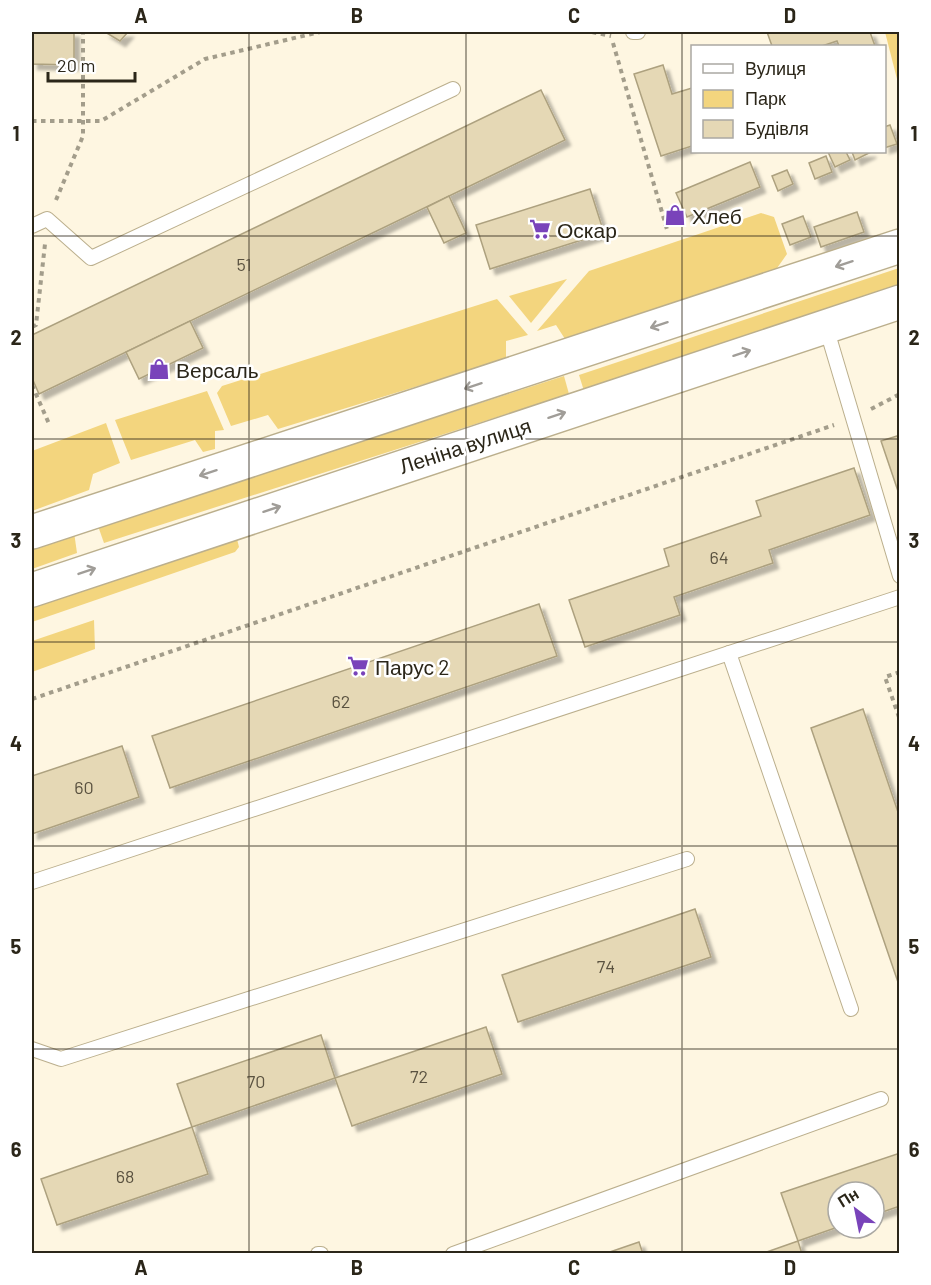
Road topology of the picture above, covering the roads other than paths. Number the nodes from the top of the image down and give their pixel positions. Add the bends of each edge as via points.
1 (453, 89) dead end
2 (32, 226) edge
3 (900, 246) edge
4 (900, 302) edge
5 (825, 325) junction
6 (32, 532) edge
7 (900, 576) edge
8 (32, 590) edge
9 (900, 597) edge
10 (729, 653) junction
11 (687, 859) dead end
12 (32, 882) edge
13 (851, 1009) dead end
14 (32, 1049) edge
15 (881, 1099) dead end
16 (453, 1254) edge

1 - 2 lane via 91,258 47,219
3 -> 6 street
4 - 5 street, Леніна вулиця
5 - 7 lane
8 -> 5 street, Леніна вулиця
9 - 10 lane
10 - 12 lane
10 - 13 lane
11 - 14 lane via 61,1059
15 - 16 lane

